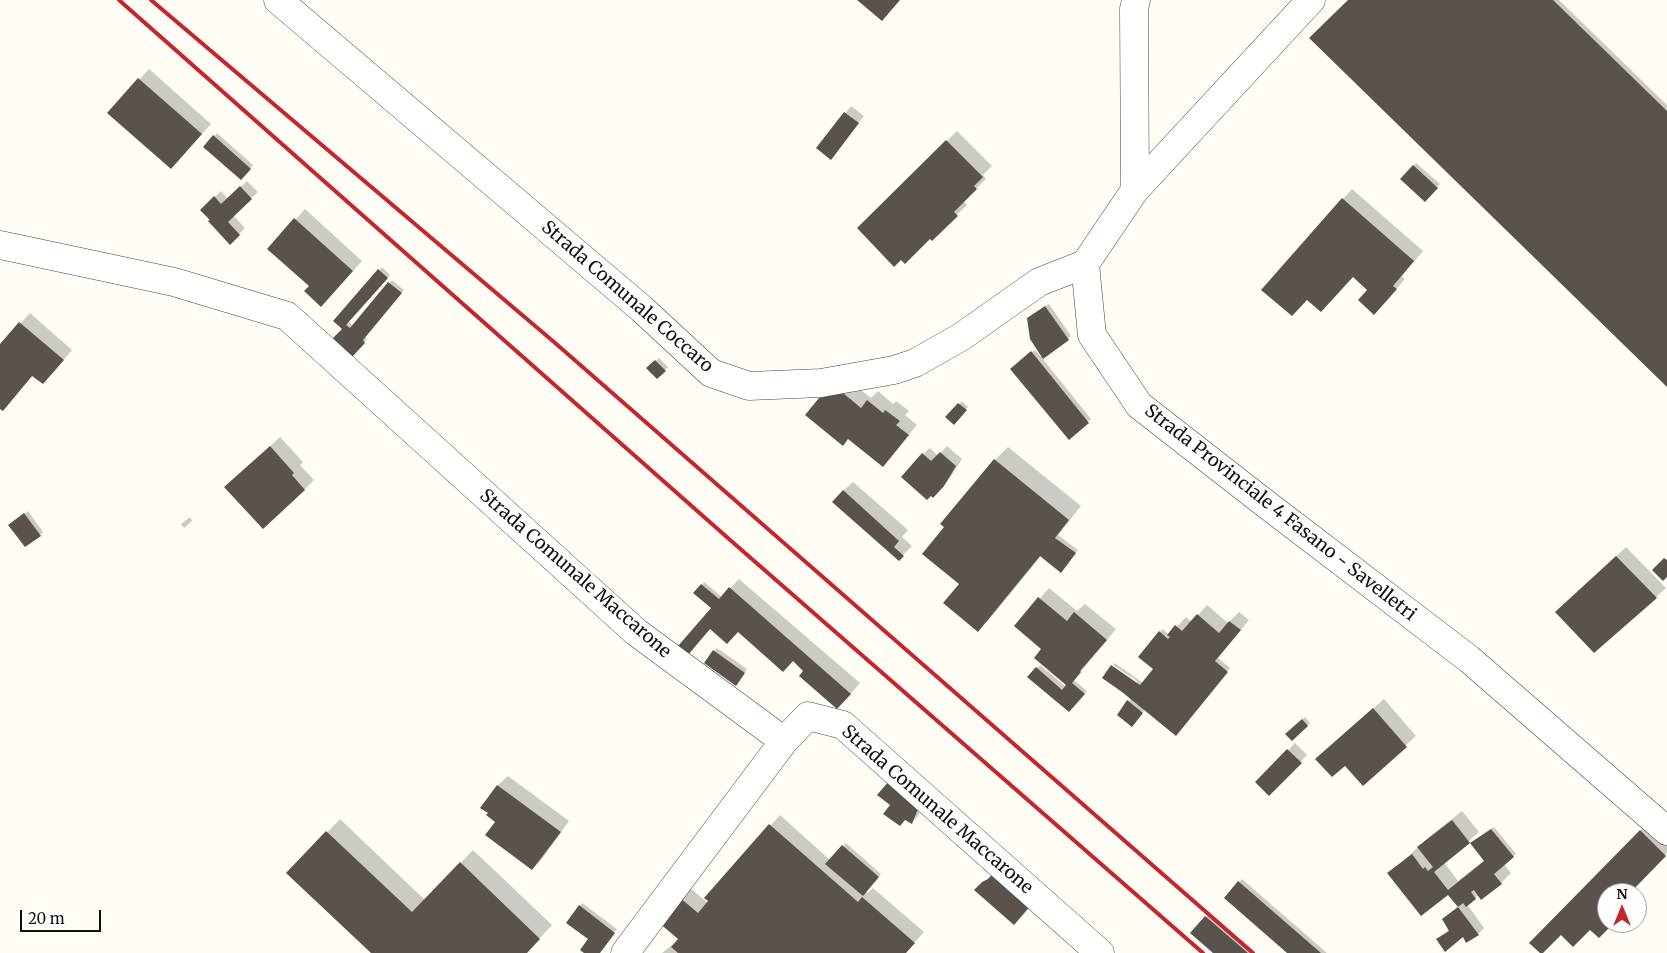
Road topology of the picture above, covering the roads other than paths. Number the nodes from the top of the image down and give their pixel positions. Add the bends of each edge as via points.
1 (278, 0) edge
2 (1136, 0) edge
3 (1311, 0) edge
4 (1135, 190) junction
5 (0, 245) edge
6 (1085, 264) junction
7 (784, 741) junction
8 (1667, 831) edge
9 (624, 953) edge
10 (1100, 953) edge

1 - 6 street, Strada Comunale Coccaro via 634,302 711,372 749,386 821,383 916,363 961,337 1039,282
2 - 4 street
3 - 4 street
4 - 6 street
5 - 7 street, Strada Comunale Maccarone via 174,282 286,316 636,632
6 - 8 street, Strada Provinciale 4 Fasano - Savelletri via 1092,335 1139,405 1469,659
7 - 9 street
7 - 10 street, Strada Comunale Maccarone via 808,716 843,725

